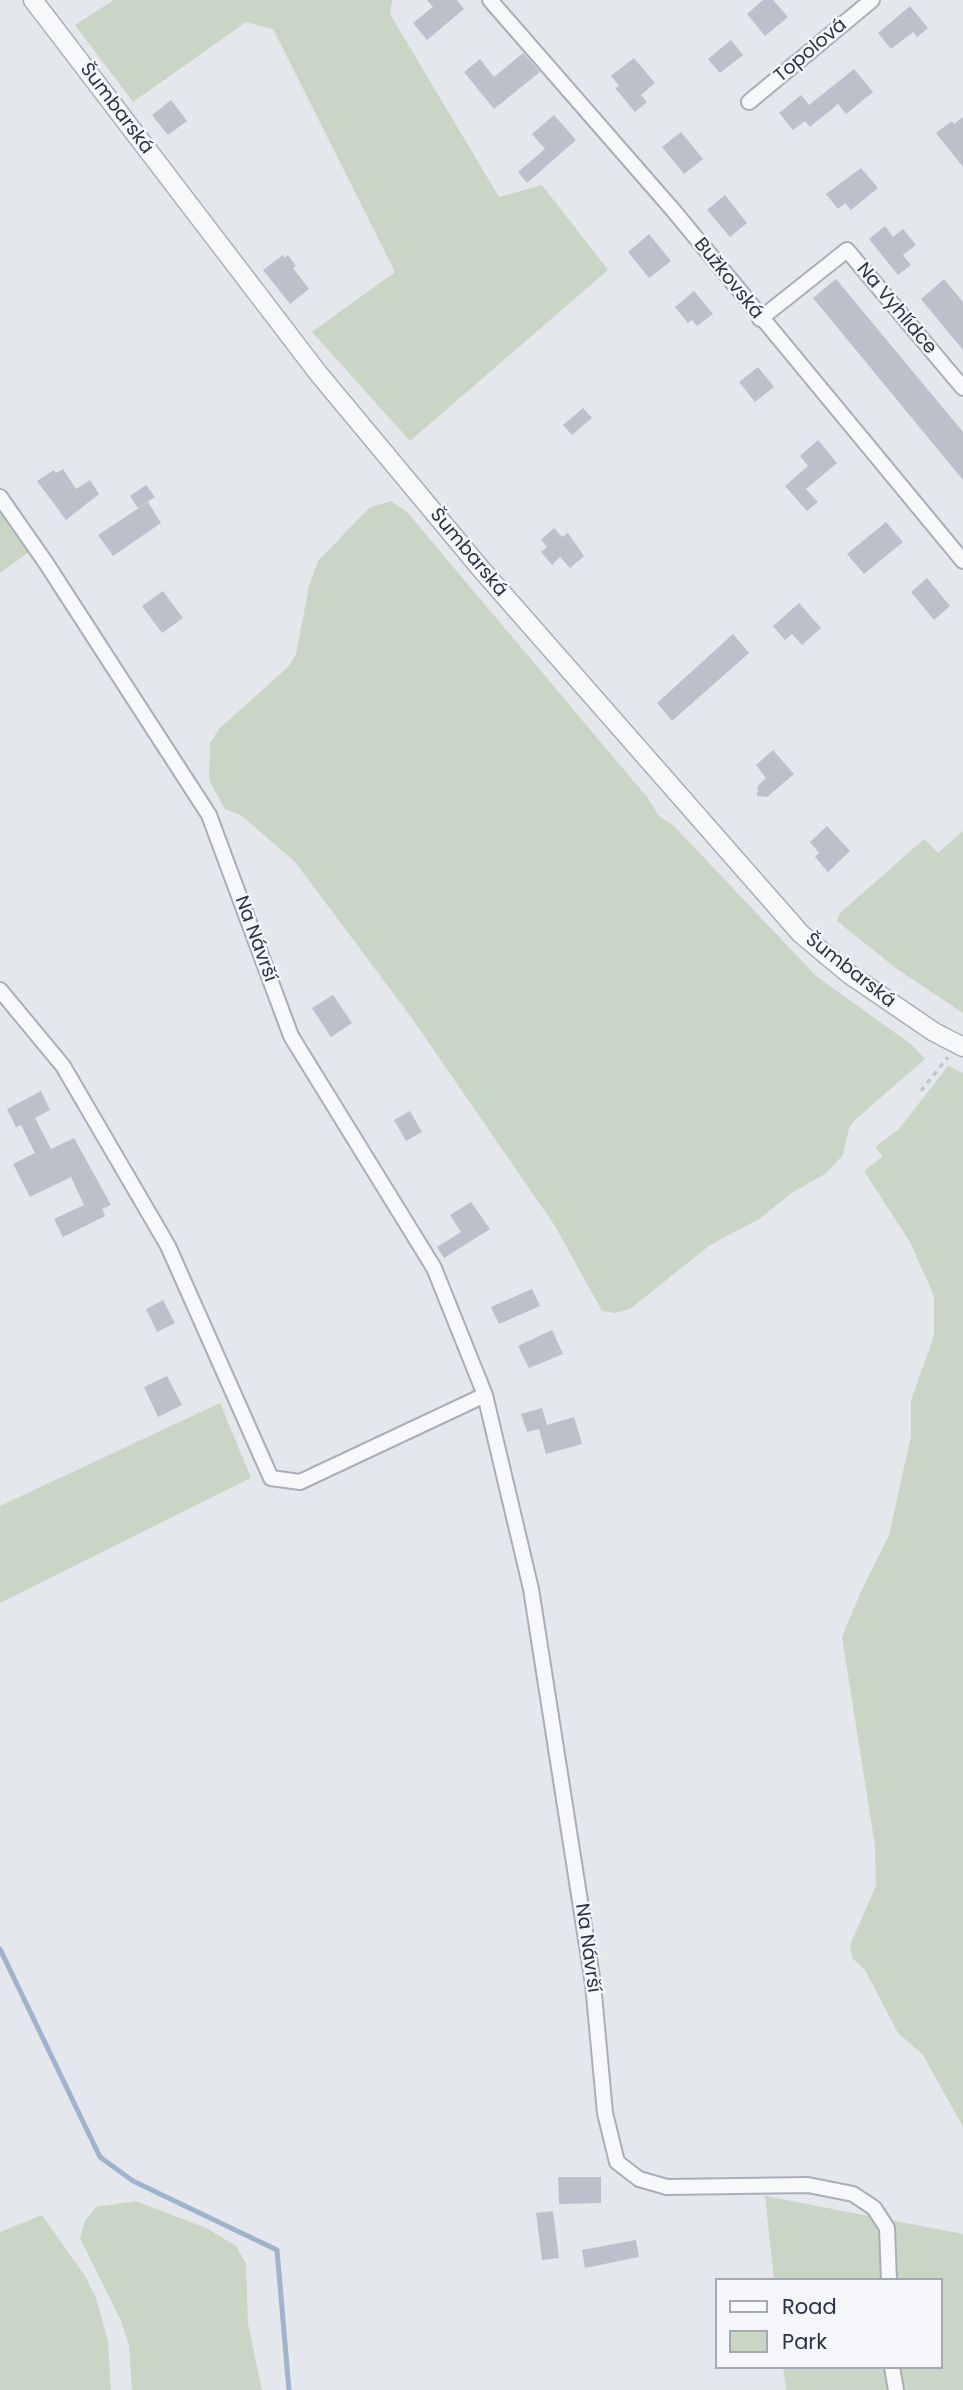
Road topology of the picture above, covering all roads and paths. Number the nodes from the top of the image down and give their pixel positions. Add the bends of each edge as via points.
1 (33, 0) edge
2 (490, 0) edge
3 (873, 0) edge
4 (749, 102) dead end
5 (760, 319) junction
6 (963, 388) edge
7 (0, 497) edge
8 (963, 561) edge
9 (0, 990) edge
10 (960, 1045) edge
11 (921, 1091) dead end
12 (485, 1395) junction
13 (889, 2278) edge
14 (892, 2369) edge
15 (896, 2390) edge

1 - 10 street, Šumbarská via 327,384 481,569 801,933 849,974
2 - 5 street, Bužkovská via 673,210
3 - 4 street, Topolová
5 - 6 street, Na Vyhlídce via 847,250
5 - 8 street, Bužkovská
7 - 12 street, Na Návrší via 209,815 291,1036 435,1268
9 - 12 street via 63,1066 168,1245 271,1478 300,1482
10 - 11 path
12 - 13 street, Na Návrší via 531,1589 575,1856 605,2113 614,2154 629,2173 667,2187 808,2185 853,2194 880,2214 887,2228
14 - 15 street

